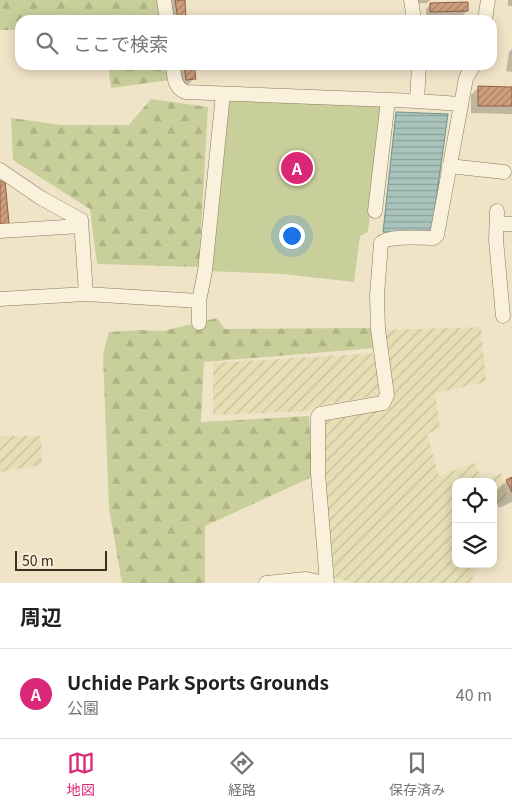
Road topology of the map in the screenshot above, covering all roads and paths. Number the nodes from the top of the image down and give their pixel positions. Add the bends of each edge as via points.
1 (164, 0) edge
2 (411, 0) edge
3 (488, 0) edge
4 (166, 15) edge
5 (413, 15) edge
6 (486, 15) edge
7 (173, 70) edge
8 (419, 70) edge
9 (471, 70) edge
10 (223, 94) junction
11 (388, 100) junction
12 (417, 101) junction
13 (460, 104) junction
14 (449, 166) junction
15 (0, 170) edge
16 (504, 172) dead end
17 (375, 211) dead end
18 (512, 224) edge
19 (81, 226) junction
20 (0, 231) edge
21 (86, 294) junction
22 (0, 299) edge
23 (199, 301) junction
24 (503, 316) dead end
25 (199, 323) dead end
26 (266, 583) edge
27 (326, 583) edge

1 - 4 street
2 - 5 street
3 - 6 street
7 - 10 street via 177,87 182,91
8 - 12 street
9 - 13 street
10 - 11 street
10 - 23 street via 205,271
11 - 12 street
11 - 17 street
12 - 13 street
13 - 14 street
14 - 16 street
14 - 27 street via 436,236 391,238 381,243 378,329 386,400 318,417 318,473
15 - 19 street via 81,220
18 - 24 street via 497,218
19 - 20 street
19 - 21 street
21 - 22 street
21 - 23 street
23 - 25 street
26 - 27 street via 306,579

